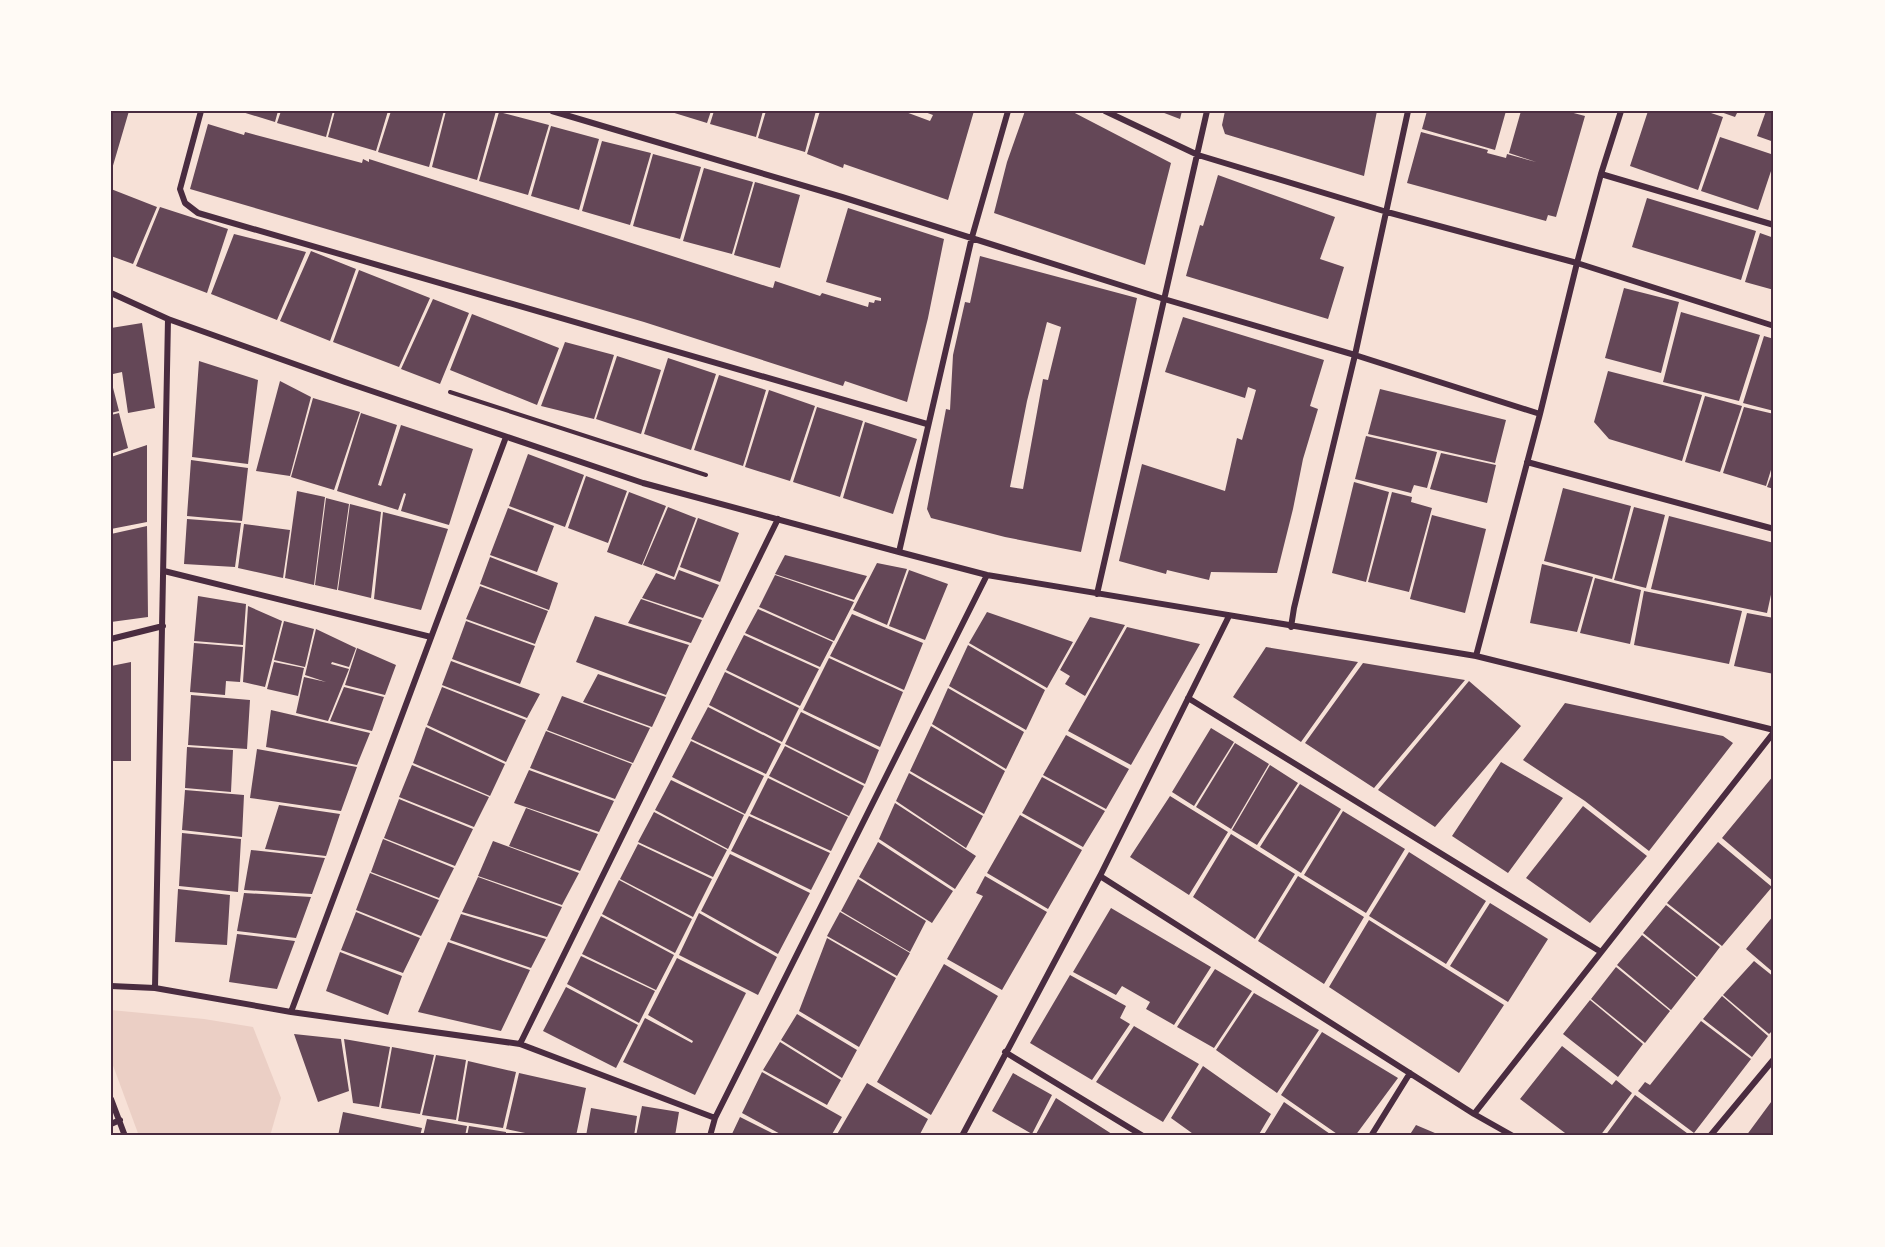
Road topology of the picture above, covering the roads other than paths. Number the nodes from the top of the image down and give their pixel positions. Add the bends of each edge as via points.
1 (201, 111) edge
2 (552, 111) edge
3 (1008, 111) edge
4 (1105, 111) edge
5 (1208, 111) edge
6 (1408, 111) edge
7 (1621, 111) edge
8 (1198, 155) junction
9 (1601, 174) junction
10 (1387, 212) junction
11 (1774, 225) edge
12 (972, 237) junction
13 (1577, 263) junction
14 (111, 293) edge
15 (1164, 299) junction
16 (168, 319) junction
17 (1774, 326) edge
18 (1355, 355) junction
19 (1540, 414) junction
20 (927, 424) junction
21 (506, 436) junction
22 (1527, 462) junction
23 (778, 519) junction
24 (1774, 529) edge
25 (899, 552) junction
26 (164, 572) junction
27 (987, 575) junction
28 (1097, 594) junction
29 (1229, 616) junction
30 (163, 626) junction
31 (1291, 627) junction
32 (431, 636) junction
33 (111, 639) edge
34 (1476, 656) junction
35 (1188, 698) junction
36 (1774, 731) edge
37 (1100, 876) junction
38 (1601, 952) junction
39 (111, 986) edge
40 (155, 988) junction
41 (291, 1012) junction
42 (520, 1044) junction
43 (1005, 1052) junction
44 (1774, 1059) edge
45 (1410, 1073) junction
46 (111, 1099) edge
47 (1474, 1114) junction
48 (716, 1118) junction
49 (120, 1120) junction
50 (111, 1124) edge
51 (125, 1136) edge
52 (710, 1136) edge
53 (962, 1136) edge
54 (1143, 1136) edge
55 (1371, 1136) edge
56 (1513, 1136) edge
57 (1710, 1136) edge

1 - 20 street via 180,189 185,203 198,213
2 - 12 street
3 - 12 street
4 - 8 street
5 - 8 street
6 - 10 street
7 - 9 street
8 - 10 street
8 - 15 street
9 - 11 street
9 - 13 street
10 - 13 street
10 - 18 street
12 - 15 street
12 - 20 street
13 - 17 street
13 - 19 street
14 - 16 street
15 - 18 street
15 - 28 street
16 - 21 street
16 - 26 street
18 - 19 street
18 - 31 street
19 - 22 street
20 - 25 street
21 - 23 street via 643,483
21 - 32 street
22 - 24 street
22 - 34 street
23 - 25 street
23 - 42 street
25 - 27 street
26 - 30 street
26 - 32 street
27 - 28 street
27 - 48 street
28 - 29 street
29 - 31 street
29 - 35 street
30 - 33 street
30 - 40 street
31 - 34 street
32 - 41 street
34 - 36 street
35 - 37 street
35 - 38 street
36 - 38 street
37 - 43 street
37 - 45 street
38 - 47 street
39 - 40 street
40 - 41 street
41 - 42 street
42 - 48 street
43 - 53 street
43 - 54 street
44 - 57 street
45 - 47 street
45 - 55 street
46 - 49 street
47 - 56 street
48 - 52 street
49 - 50 street
49 - 51 street

